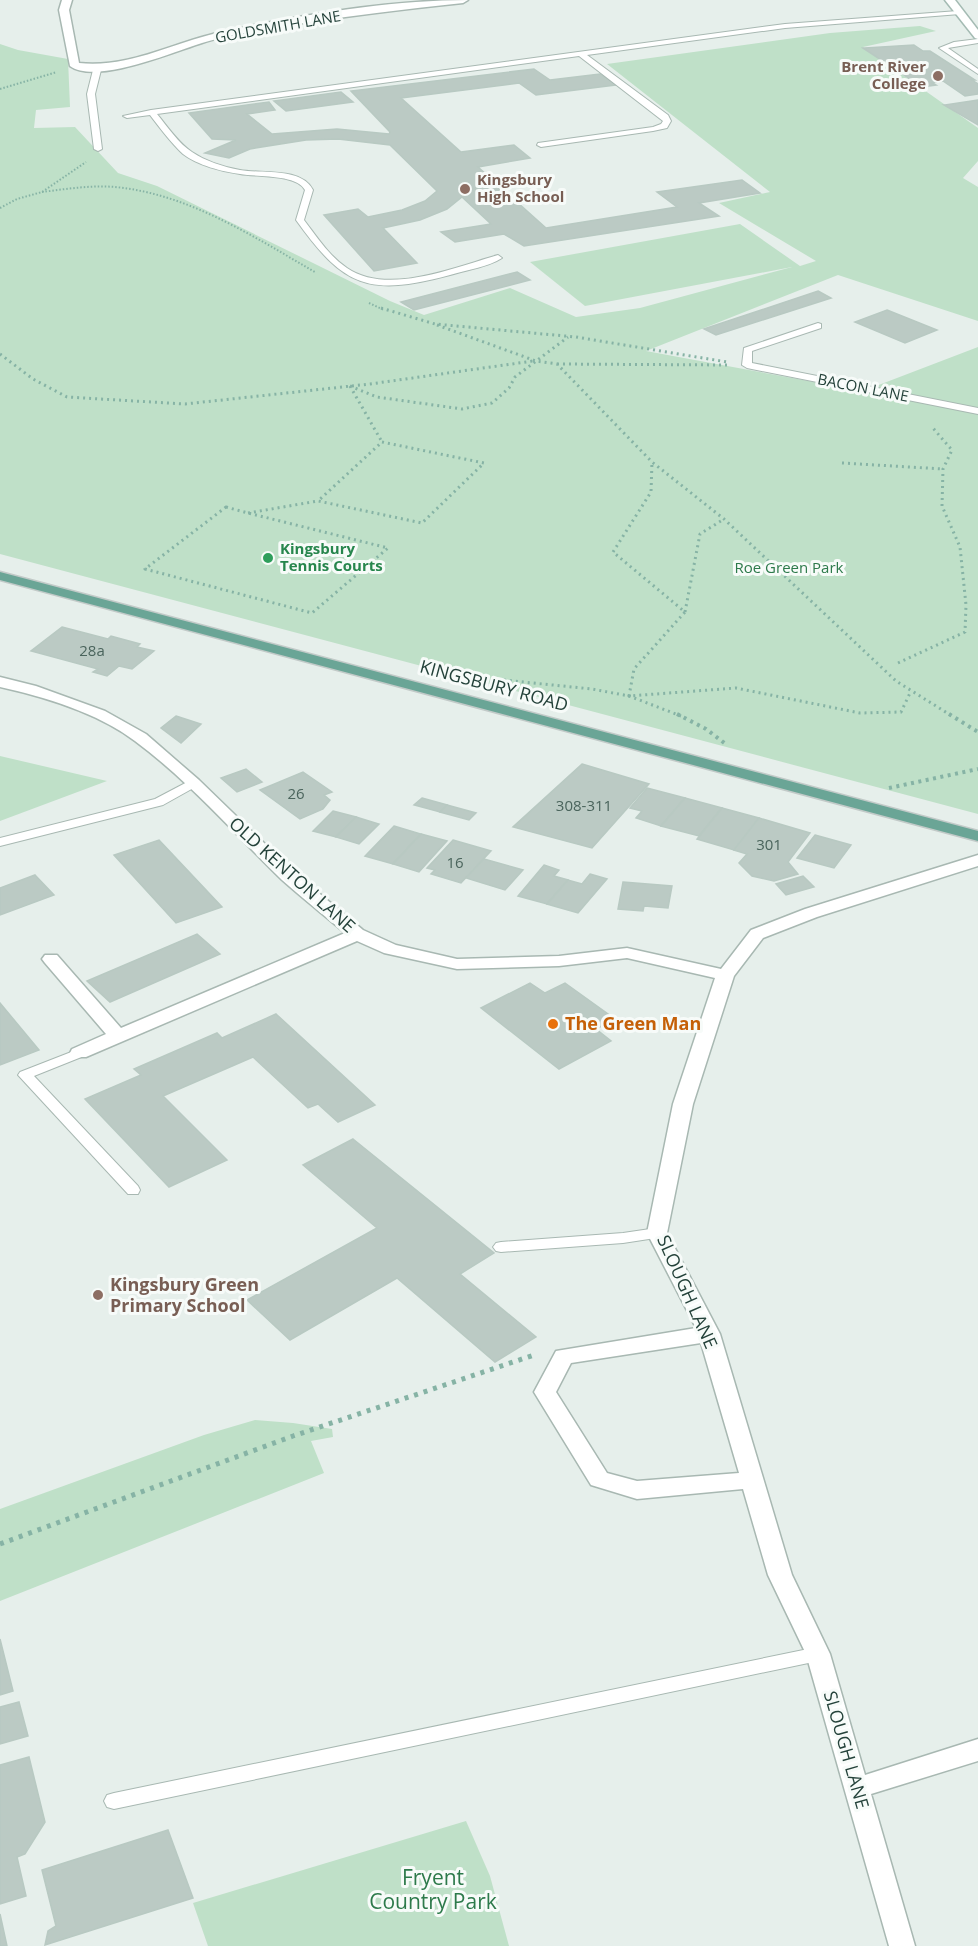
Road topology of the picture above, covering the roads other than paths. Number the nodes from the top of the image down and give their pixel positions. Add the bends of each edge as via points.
1 (67, 0) edge
2 (416, 0) edge
3 (463, 0) edge
4 (950, 0) edge
5 (428, 3) junction
6 (958, 13) junction
7 (978, 36) edge
8 (978, 41) edge
9 (582, 55) junction
10 (97, 70) junction
11 (978, 72) edge
12 (151, 112) junction
13 (127, 116) dead end
14 (541, 145) dead end
15 (98, 149) road end
16 (498, 258) dead end
17 (818, 326) dead end
18 (978, 411) edge
19 (0, 576) edge
20 (0, 682) edge
21 (193, 783) junction
22 (978, 836) edge
23 (0, 842) edge
24 (978, 860) edge
25 (357, 934) junction
26 (51, 959) dead end
27 (725, 975) junction
28 (118, 1036) junction
29 (79, 1053) joint
30 (133, 1190) dead end
31 (657, 1233) junction
32 (501, 1247) dead end
33 (709, 1334) junction
34 (752, 1480) junction
35 (818, 1654) junction
36 (978, 1750) edge
37 (857, 1788) junction
38 (114, 1801) dead end
39 (902, 1946) edge

1 - 10 street via 64,10 75,66
2 - 5 street
3 - 5 street, GOLDSMITH LANE
4 - 6 street
5 - 10 street, GOLDSMITH LANE via 214,37 128,65
6 - 7 street
6 - 9 lane via 785,26
8 - 11 lane via 943,48
9 - 12 lane
9 - 14 lane via 667,121 653,129
10 - 15 lane via 91,94
12 - 13 lane
12 - 16 lane via 195,157 239,172 290,177 306,184 309,190 300,220 326,254 350,274 372,282 405,281
17 - 18 lane, BACON LANE via 747,350 747,365
19 - 22 main road, KINGSBURY ROAD
20 - 21 street, OLD KENTON LANE via 32,689 99,714 140,737
21 - 23 lane via 159,802
21 - 25 street, OLD KENTON LANE via 290,878
24 - 27 street, SLOUGH LANE via 757,934
25 - 27 street, OLD KENTON LANE via 390,949 457,964 627,953
25 - 28 street
26 - 28 street
27 - 31 street, SLOUGH LANE via 683,1104
28 - 29 street
29 - 30 lane via 25,1075
31 - 32 lane
31 - 33 street, SLOUGH LANE
33 - 34 street, SLOUGH LANE
33 - 34 street via 564,1356 545,1392 599,1479 637,1490
34 - 35 street, SLOUGH LANE via 780,1575
35 - 37 street, SLOUGH LANE
35 - 38 lane
36 - 37 street
37 - 39 street, SLOUGH LANE

